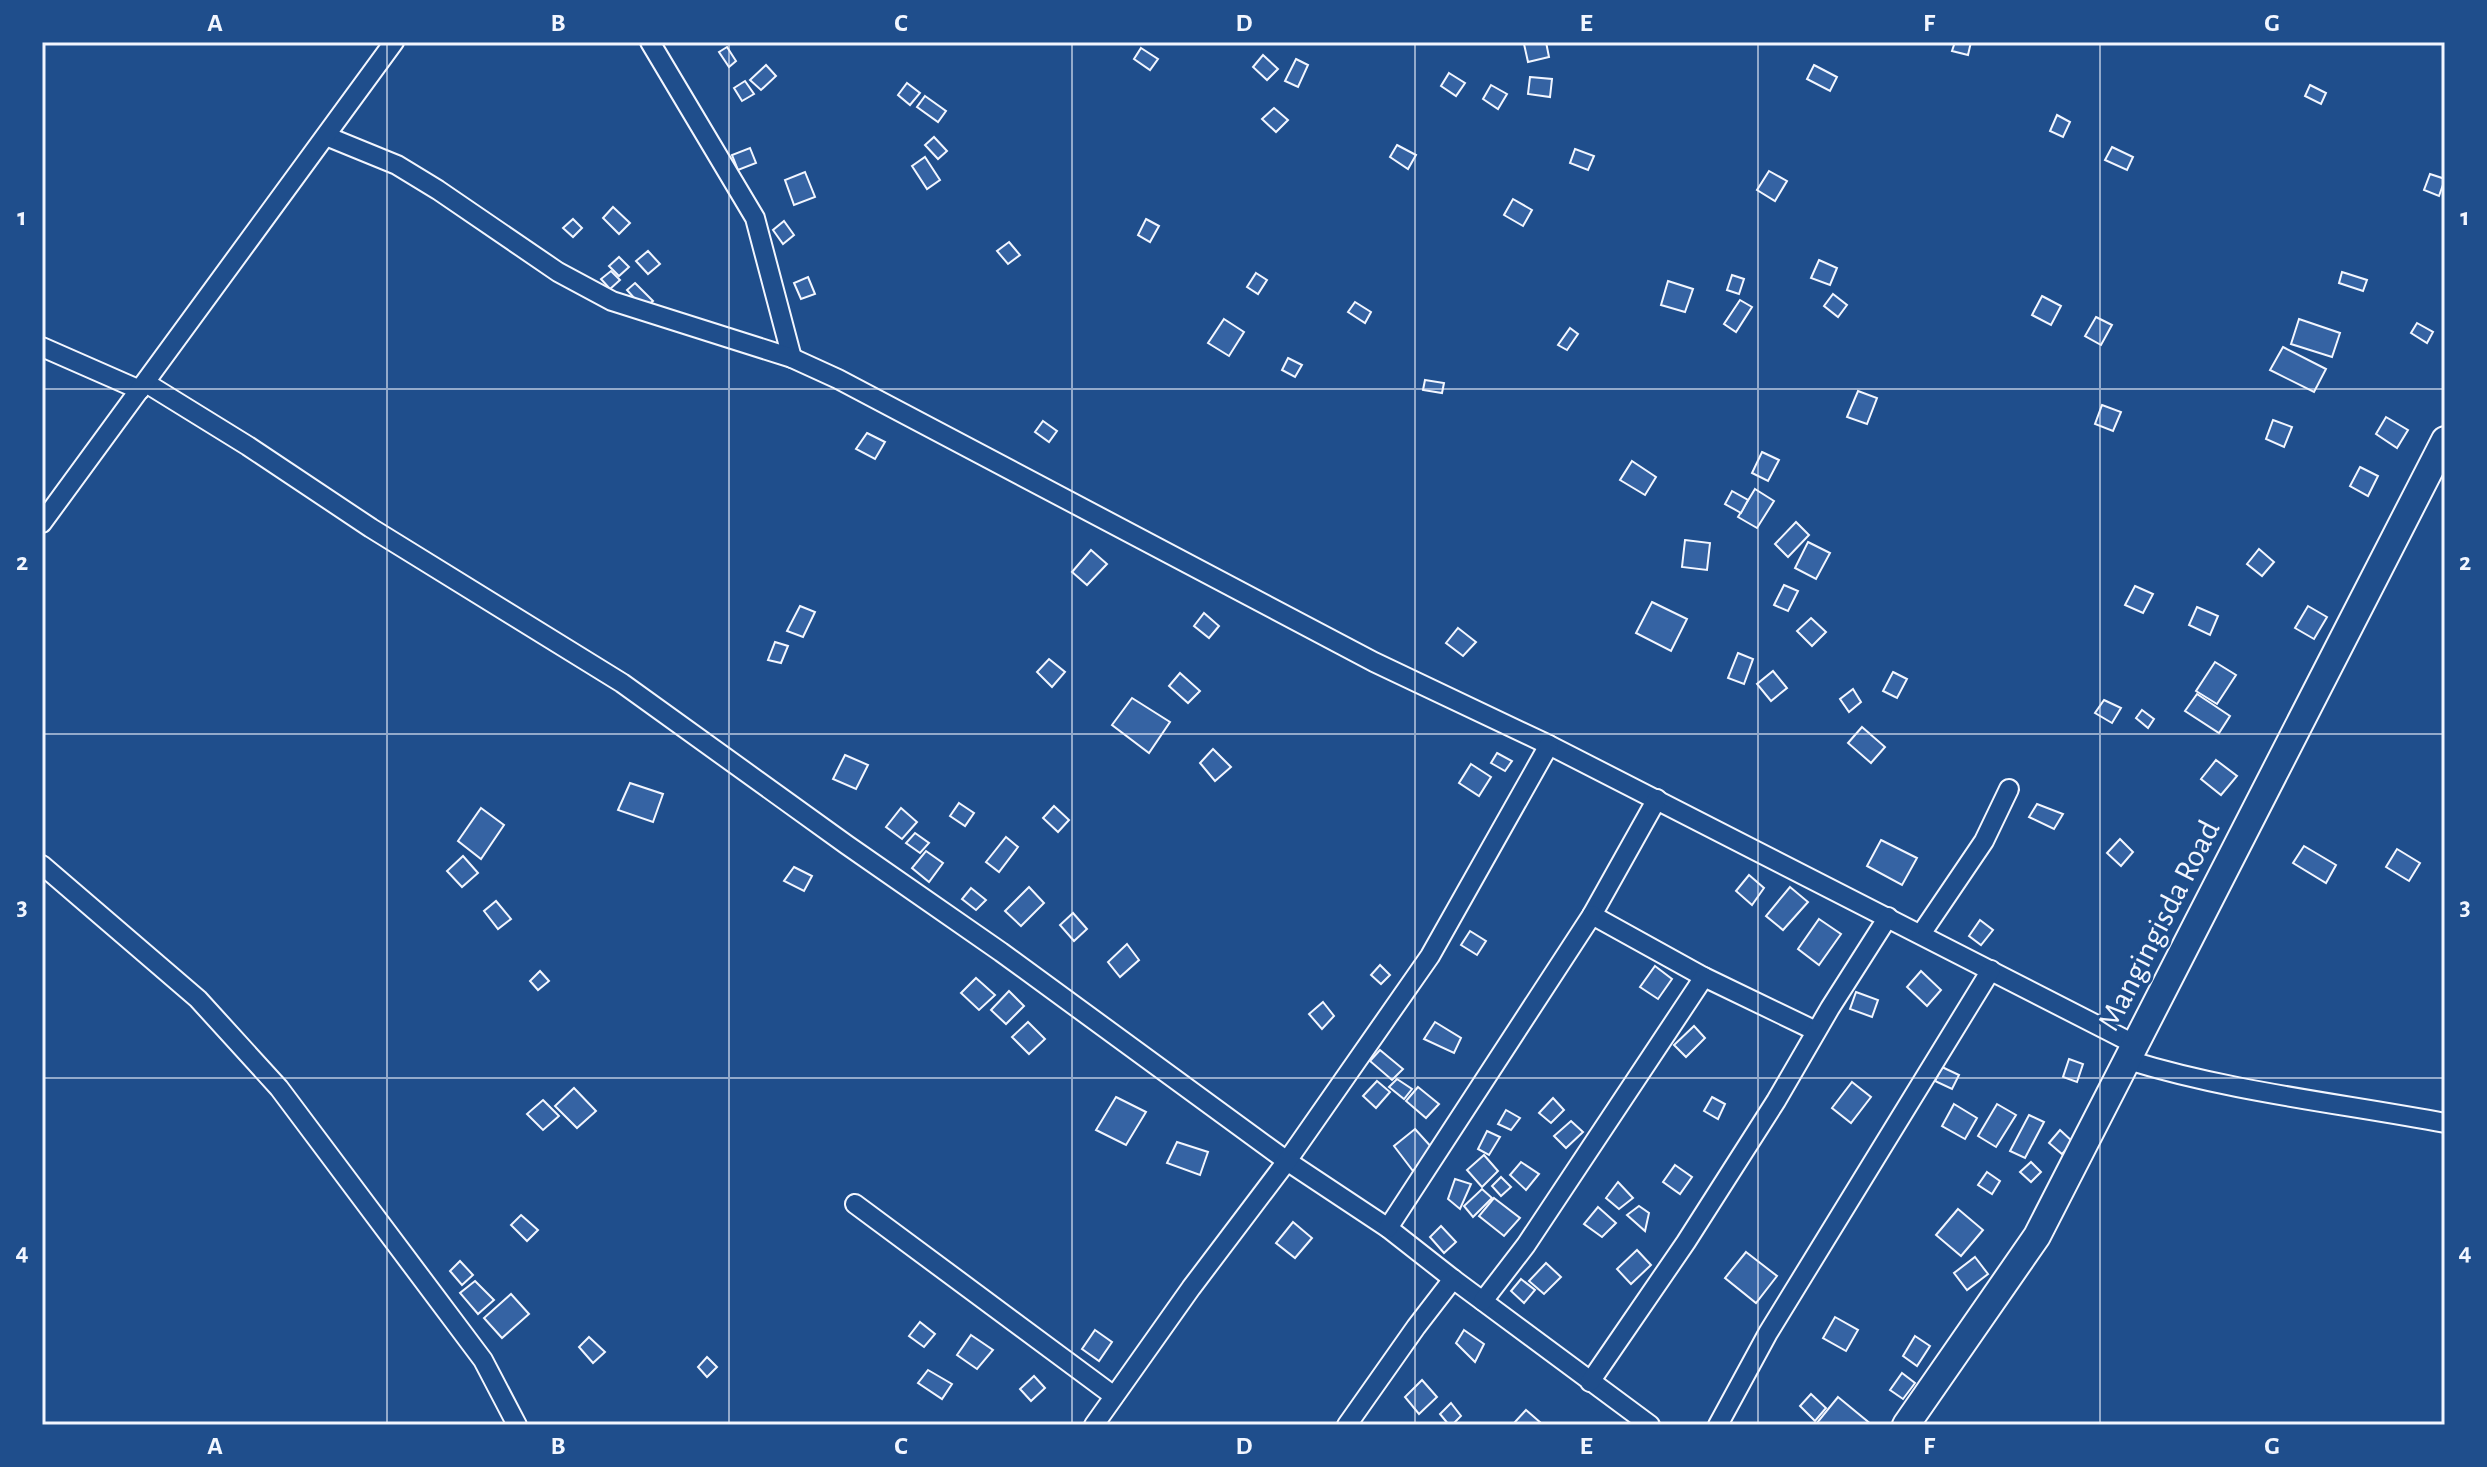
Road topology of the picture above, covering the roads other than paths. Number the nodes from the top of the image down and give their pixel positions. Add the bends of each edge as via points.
1 (394, 42) edge
2 (650, 42) edge
3 (326, 136) junction
4 (42, 347) edge
5 (792, 358) junction
6 (143, 386) junction
7 (2445, 440) edge
8 (42, 523) edge
9 (1549, 745) junction
10 (2009, 789) dead end
11 (1657, 799) junction
12 (42, 865) edge
13 (1592, 915) junction
14 (1888, 917) junction
15 (1921, 934) junction
16 (1991, 970) junction
17 (1704, 977) junction
18 (1816, 1031) junction
19 (2131, 1052) junction
20 (2445, 1123) edge
21 (1287, 1161) junction
22 (855, 1204) dead end
23 (1388, 1228) junction
24 (1453, 1279) junction
25 (1483, 1301) junction
26 (1590, 1382) junction
27 (1114, 1396) junction
28 (1628, 1418) edge
29 (517, 1425) edge
30 (1094, 1425) edge
31 (1347, 1425) edge
32 (1650, 1425) edge
33 (1718, 1425) edge
34 (1906, 1425) edge

1 - 3 street
2 - 5 street via 755,218
3 - 5 street via 397,165 558,272 612,301
3 - 6 street
4 - 6 street
5 - 9 street via 1374,662
6 - 8 street
6 - 21 street via 248,446 622,683
7 - 19 street, Mangingisda Road
9 - 11 street
9 - 21 street via 1430,956
10 - 15 street via 1984,841
11 - 13 street
11 - 14 street
12 - 29 street via 198,999 279,1088 483,1360
13 - 17 street
13 - 23 street
14 - 15 street
14 - 18 street
15 - 16 street
16 - 19 street
16 - 33 street via 1768,1333
17 - 18 street
17 - 25 street
18 - 26 street via 1686,1242
19 - 20 street via 2174,1074
19 - 34 street, Mangingisda Road via 2037,1236
21 - 23 street
21 - 27 street
22 - 27 street
23 - 24 street
24 - 25 street
24 - 31 street
25 - 26 street
26 - 28 street
27 - 30 street
28 - 32 street

